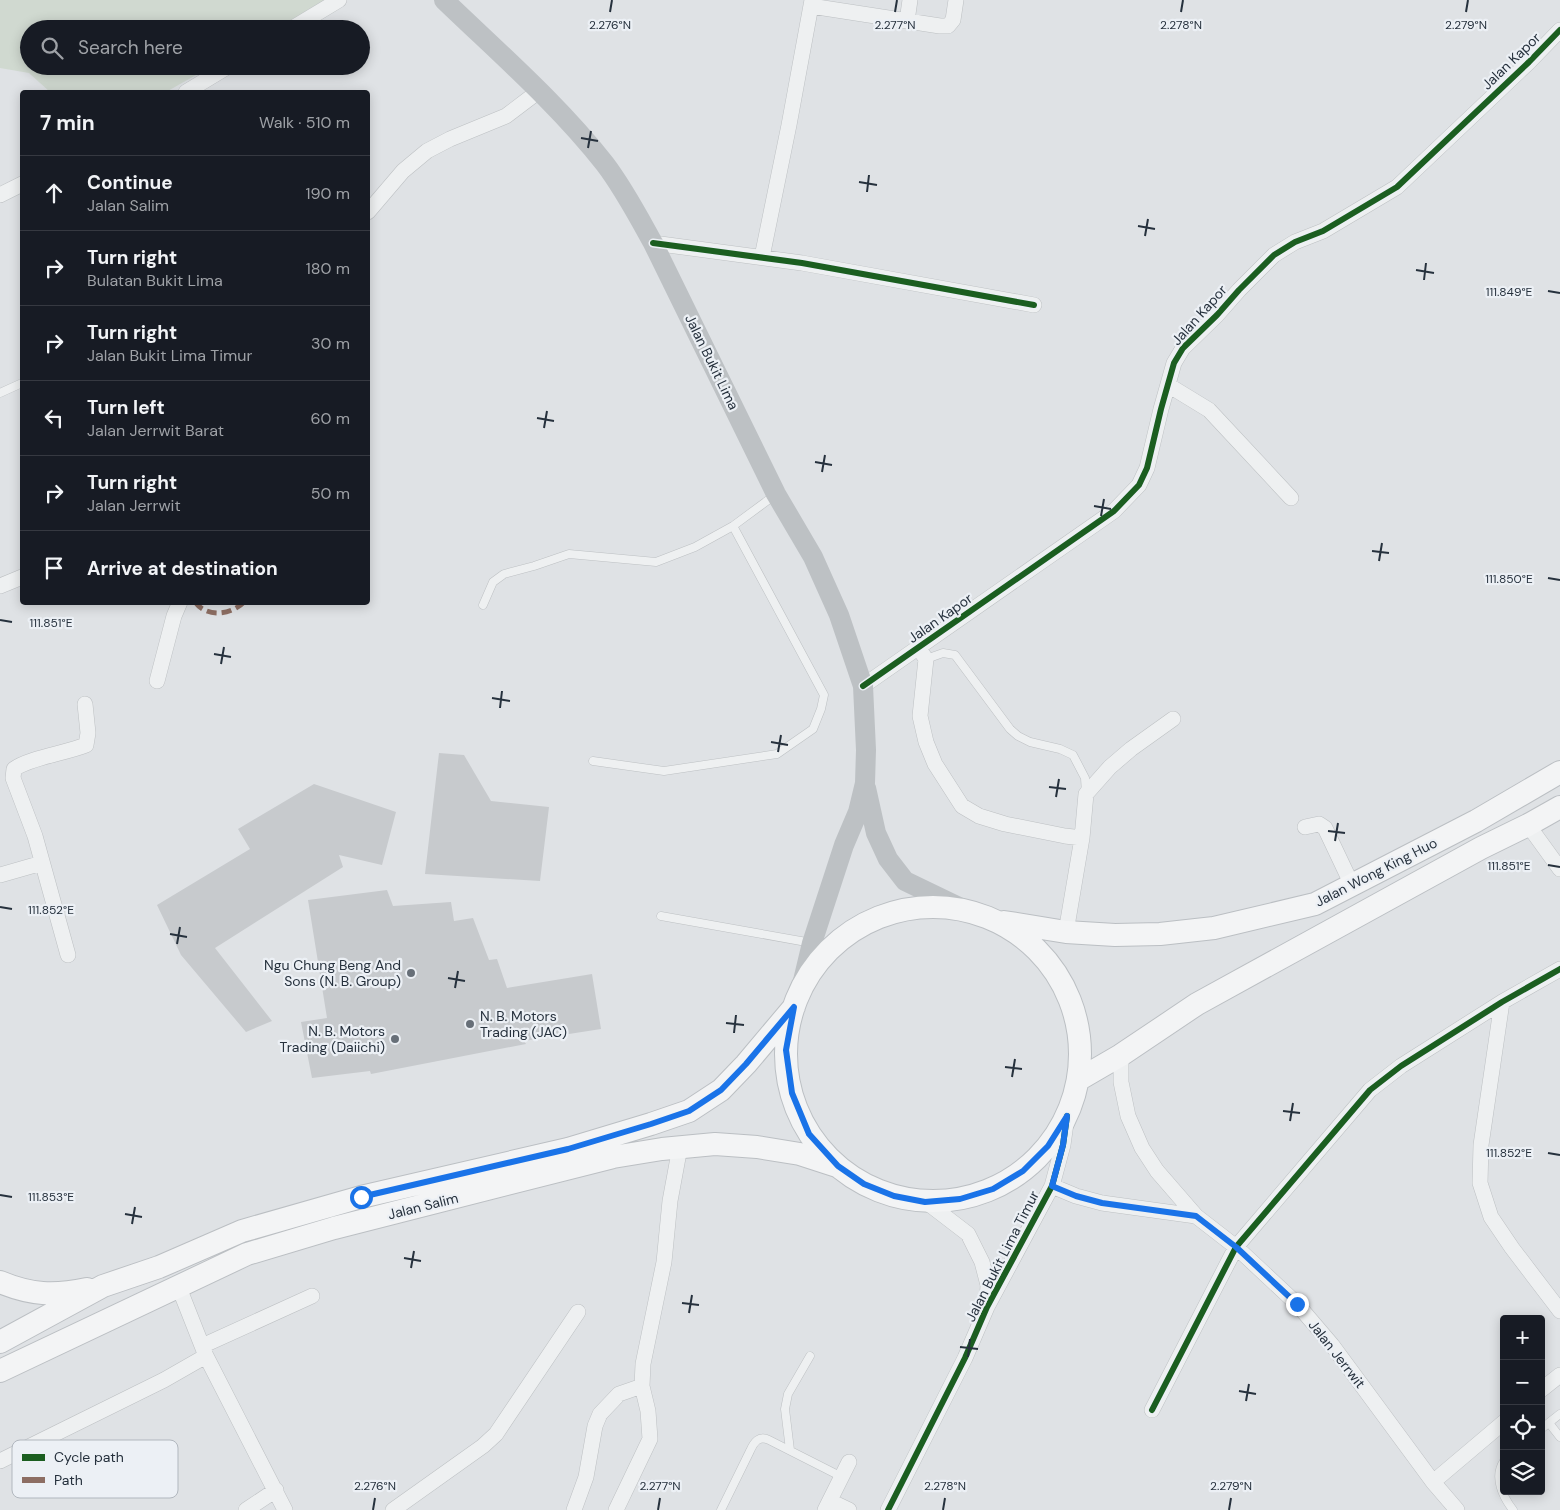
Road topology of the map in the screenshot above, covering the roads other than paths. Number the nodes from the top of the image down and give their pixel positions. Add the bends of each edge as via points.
1 (339, 0) edge
2 (444, 0) edge
3 (910, 0) edge
4 (956, 0) edge
5 (812, 3) edge
6 (307, 20) edge
7 (907, 21) junction
8 (1560, 30) edge
9 (214, 75) edge
10 (189, 90) edge
11 (539, 91) junction
12 (20, 185) edge
13 (0, 195) edge
14 (370, 210) edge
15 (653, 243) junction
16 (762, 257) junction
17 (1034, 305) dead end
18 (20, 384) edge
19 (1168, 385) junction
20 (0, 393) edge
21 (776, 494) junction
22 (1291, 498) dead end
23 (733, 526) junction
24 (20, 578) edge
25 (0, 586) edge
26 (179, 605) edge
27 (483, 605) dead end
28 (922, 654) junction
29 (157, 681) dead end
30 (863, 686) junction
31 (85, 704) dead end
32 (1173, 719) dead end
33 (593, 761) dead end
34 (1560, 772) edge
35 (865, 783) junction
36 (1086, 794) junction
37 (1560, 806) edge
38 (1528, 824) junction
39 (1305, 827) dead end
40 (1082, 838) junction
41 (42, 862) junction
42 (1560, 869) edge
43 (0, 876) edge
44 (1352, 885) junction
45 (961, 908) junction
46 (661, 916) dead end
47 (998, 921) junction
48 (1066, 932) junction
49 (812, 943) junction
50 (68, 955) dead end
51 (1560, 969) edge
52 (798, 998) junction
53 (1502, 1002) junction
54 (1121, 1055) junction
55 (1078, 1080) junction
56 (1067, 1116) junction
57 (680, 1147) junction
58 (838, 1166) junction
59 (1052, 1186) junction
60 (925, 1202) junction
61 (1196, 1216) junction
62 (1236, 1247) junction
63 (0, 1282) edge
64 (178, 1285) junction
65 (103, 1286) junction
66 (312, 1296) dead end
67 (987, 1307) junction
68 (1560, 1311) edge
69 (578, 1312) dead end
70 (0, 1342) edge
71 (204, 1351) junction
72 (810, 1356) dead end
73 (0, 1371) edge
74 (1560, 1375) edge
75 (642, 1386) junction
76 (1545, 1387) edge
77 (1152, 1410) dead end
78 (1560, 1414) edge
79 (1549, 1423) junction
80 (1500, 1425) edge
81 (1545, 1426) edge
82 (1560, 1437) edge
83 (43, 1440) edge
84 (790, 1450) junction
85 (12, 1455) edge
86 (0, 1461) edge
87 (849, 1462) dead end
88 (1500, 1466) edge
89 (842, 1477) junction
90 (1433, 1482) junction
91 (1500, 1482) edge
92 (276, 1490) junction
93 (1504, 1495) edge
94 (827, 1505) edge
95 (246, 1510) edge
96 (285, 1510) edge
97 (393, 1510) edge
98 (574, 1510) edge
99 (616, 1510) edge
100 (721, 1510) edge
101 (850, 1510) edge
102 (888, 1510) edge
103 (1457, 1510) edge
104 (1513, 1510) edge

1 - 6 street
2 - 11 main road, Jalan Bukit Lima
3 - 7 street
4 - 7 street via 953,20 948,26
5 - 7 street
5 - 16 street
8 - 19 street, Jalan Kapor via 1397,187 1323,231 1274,255 1183,348 1174,363
9 - 10 street
11 - 14 street via 506,116 427,151 403,171
11 - 15 main road, Jalan Bukit Lima via 605,165 631,202
12 - 13 street
15 - 16 street
15 - 21 main road, Jalan Bukit Lima
16 - 17 street
18 - 20 lane
19 - 22 street via 1209,410
19 - 28 street, Jalan Kapor via 1140,485 1114,511
21 - 23 lane
21 - 30 main road, Jalan Bukit Lima via 839,615
23 - 27 lane via 695,547 656,562 569,554 504,574 493,582
23 - 33 lane via 824,695 813,729 777,754 761,758 664,771
24 - 25 street
26 - 29 street
28 - 30 street, Jalan Kapor
28 - 36 lane via 955,655 1014,732 1030,742 1073,755 1085,778
28 - 40 street via 920,716 926,742 935,764 962,806 979,816 1005,824
30 - 35 main road, Jalan Bukit Lima
31 - 41 street via 86,746 21,764 14,769 13,778
32 - 36 street via 1130,749
34 - 44 main road, Jalan Wong King Huo via 1476,821
35 - 45 main road via 876,833 888,859 905,880
35 - 49 main road
36 - 40 street
37 - 38 main road, Jalan Wong King Huo
38 - 42 street
38 - 54 main road, Jalan Wong King Huo via 1196,1004
39 - 44 street via 1320,824 1325,828
40 - 48 street
41 - 43 street
41 - 50 street
44 - 48 main road, Jalan Wong King Huo via 1315,904 1214,928 1160,934
45 - 47 main road, Jalan Salim
45 - 52 main road, Jalan Salim via 923,906 885,914 860,927 822,957
46 - 49 lane
47 - 48 main road, Jalan Wong King Huo
47 - 55 main road via 1036,948 1064,987 1079,1033
49 - 52 main road
51 - 53 street
52 - 58 main road via 786,1050 792,1093 809,1134
52 - 65 main road, Jalan Salim via 721,1090 689,1111 568,1149 361,1197 242,1231 159,1267
53 - 62 street via 1401,1066 1370,1090
53 - 68 street via 1481,1145 1480,1183 1491,1217
54 - 55 main road, Jalan Wong King Huo
54 - 61 street, Jalan Jerrwit via 1121,1082 1128,1116 1142,1148
55 - 56 main road
56 - 59 street, Jalan Bukit Lima Timur
56 - 60 main road via 1048,1146 1023,1171 993,1189 968,1197
57 - 58 main road, Jalan Salim via 715,1144 757,1146 800,1154
57 - 64 main road, Jalan Salim via 614,1157 334,1228 247,1254
57 - 75 street
58 - 60 main road via 864,1184 894,1196
59 - 61 street via 1102,1203
59 - 67 street, Jalan Bukit Lima Timur
60 - 67 street, Jalan Bukit Lima Timur via 968,1234 982,1262 988,1285
61 - 62 street, Jalan Jerrwit
62 - 77 street
62 - 90 street, Jalan Jerrwit via 1297,1304 1332,1345
63 - 65 main road via 40,1294
64 - 71 street
64 - 73 main road, Jalan Salim
65 - 70 main road, Jalan Salim
66 - 71 street
67 - 102 street, Jalan Bukit Lima Timur via 965,1358
69 - 97 street via 496,1434
71 - 83 street via 164,1380
71 - 92 street
72 - 84 lane via 788,1394 785,1409
74 - 76 street
75 - 98 street via 619,1394 600,1414 586,1477
75 - 99 street via 650,1439
78 - 79 lane
79 - 81 lane
79 - 82 lane
80 - 90 street
84 - 89 lane
84 - 100 lane via 764,1437 756,1442
85 - 86 street
87 - 89 street
88 - 91 lane
89 - 94 street
90 - 103 street, Jalan Jerrwit
92 - 95 street
92 - 96 street
93 - 104 lane
94 - 101 street

